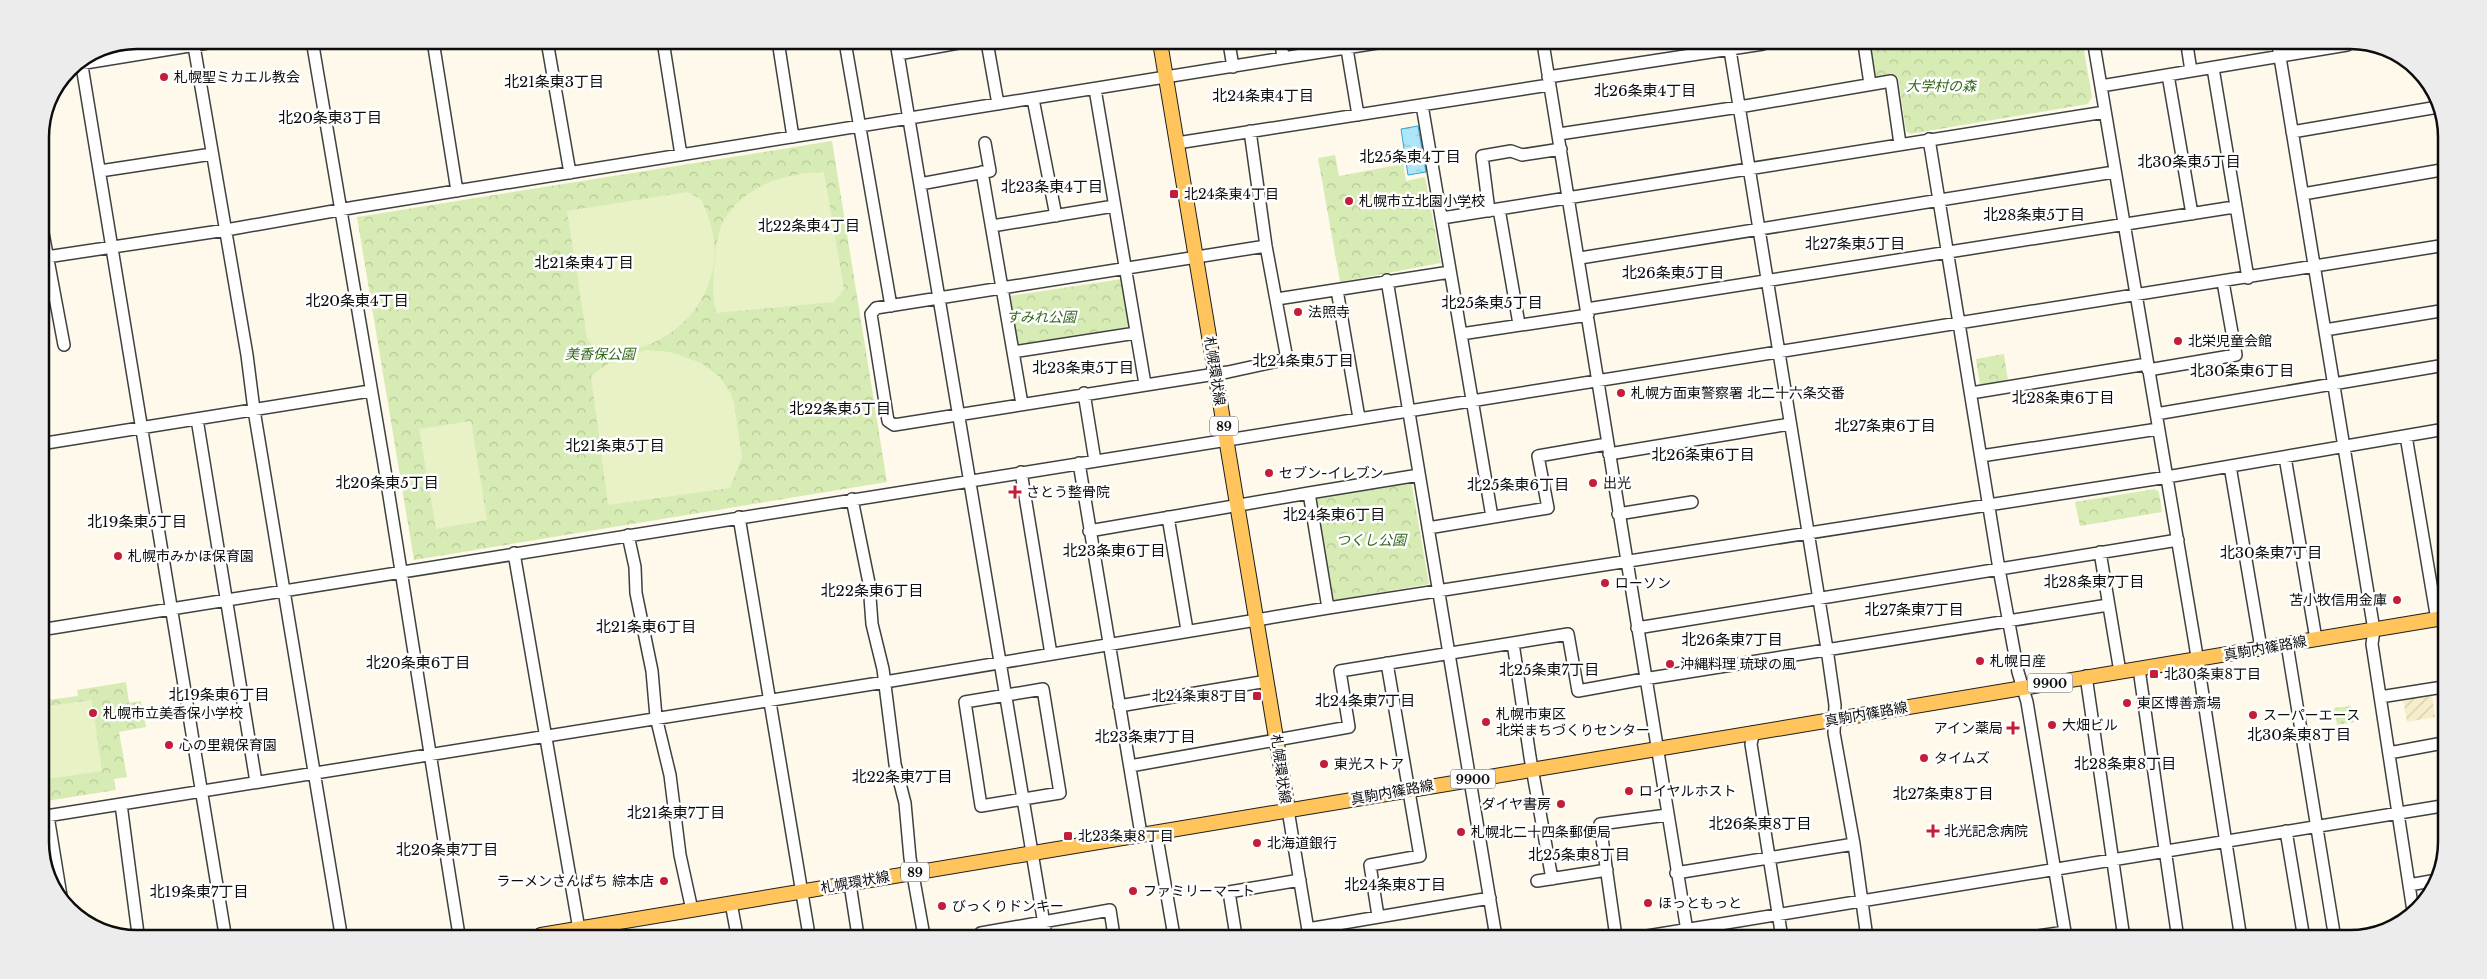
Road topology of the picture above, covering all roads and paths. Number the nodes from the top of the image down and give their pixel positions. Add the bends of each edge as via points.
1 (159, 49) edge
2 (195, 49) edge
3 (313, 49) edge
4 (434, 49) edge
5 (548, 49) edge
6 (664, 49) edge
7 (779, 49) edge
8 (846, 49) edge
9 (897, 49) edge
10 (926, 49) edge
11 (988, 49) edge
12 (1161, 49) edge
13 (1230, 49) edge
14 (1282, 49) edge
15 (1327, 49) edge
16 (1348, 49) edge
17 (1544, 49) edge
18 (1719, 49) edge
19 (1730, 49) edge
20 (1865, 49) edge
21 (2095, 49) edge
22 (2188, 49) edge
23 (2302, 49) edge
24 (2279, 51) edge
25 (898, 54) junction
26 (1283, 58) junction
27 (94, 60) edge
28 (1233, 67) junction
29 (2213, 68) junction
30 (80, 71) edge
31 (2191, 71) junction
32 (2168, 75) junction
33 (1166, 78) junction
34 (1549, 81) junction
35 (1870, 84) junction
36 (2100, 86) junction
37 (1095, 89) junction
38 (1033, 99) junction
39 (998, 104) junction
40 (1422, 105) junction
41 (1739, 107) junction
42 (2433, 108) edge
43 (2104, 112) junction
44 (1358, 115) junction
45 (909, 119) junction
46 (859, 126) junction
47 (1250, 131) junction
48 (2292, 132) junction
49 (1559, 134) junction
50 (793, 137) junction
51 (1929, 139) junction
52 (986, 143) dead end
53 (1177, 143) junction
54 (1900, 144) junction
55 (1561, 149) junction
56 (212, 154) junction
57 (681, 155) junction
58 (1749, 169) junction
59 (100, 170) junction
60 (2438, 170) edge
61 (982, 172) junction
62 (2114, 172) junction
63 (570, 173) junction
64 (920, 184) junction
65 (457, 191) junction
66 (2303, 194) junction
67 (1569, 198) junction
68 (1940, 200) junction
69 (1114, 206) junction
70 (2234, 207) junction
71 (340, 210) junction
72 (1494, 210) junction
73 (2192, 214) junction
74 (1056, 216) junction
75 (1442, 218) junction
76 (2123, 225) junction
77 (992, 226) junction
78 (226, 230) junction
79 (1759, 230) junction
80 (112, 246) junction
81 (1266, 246) junction
82 (2438, 246) edge
83 (1949, 252) junction
84 (49, 256) edge
85 (1197, 258) junction
86 (1580, 258) junction
87 (2315, 268) junction
88 (1125, 270) junction
89 (1450, 272) junction
90 (2248, 278) junction
91 (49, 279) edge
92 (1387, 280) junction
93 (1767, 282) junction
94 (2223, 282) junction
95 (1003, 289) junction
96 (1337, 290) junction
97 (2136, 296) junction
98 (939, 299) junction
99 (1277, 299) junction
100 (891, 306) junction
101 (2438, 311) edge
102 (1587, 312) junction
103 (1960, 323) junction
104 (1519, 324) junction
105 (2325, 330) junction
106 (1136, 332) junction
107 (1461, 334) junction
108 (64, 346) dead end
109 (1778, 351) junction
110 (1013, 352) junction
111 (2438, 366) edge
112 (2148, 367) junction
113 (1216, 374) junction
114 (1598, 379) junction
115 (1145, 384) junction
116 (2334, 384) junction
117 (370, 391) junction
118 (1971, 393) junction
119 (1084, 394) junction
120 (1471, 400) junction
121 (1022, 404) junction
122 (254, 410) junction
123 (1408, 410) junction
124 (959, 414) junction
125 (2156, 414) junction
126 (1360, 418) junction
127 (197, 419) junction
128 (1790, 424) junction
129 (141, 428) junction
130 (2158, 429) junction
131 (2438, 430) edge
132 (2406, 436) junction
133 (1227, 440) junction
134 (49, 443) edge
135 (2344, 447) junction
136 (1608, 449) junction
137 (1981, 456) junction
138 (2285, 457) junction
139 (1094, 461) junction
140 (1079, 463) junction
141 (2230, 466) junction
142 (1021, 472) junction
143 (1419, 475) junction
144 (2166, 477) junction
145 (969, 481) junction
146 (1309, 493) junction
147 (852, 499) junction
148 (1692, 502) dead end
149 (1989, 504) junction
150 (1238, 505) junction
151 (1618, 514) junction
152 (1168, 516) junction
153 (739, 517) junction
154 (1492, 517) junction
155 (1428, 528) junction
156 (1089, 531) junction
157 (1808, 533) junction
158 (628, 535) junction
159 (2178, 540) junction
160 (2100, 552) junction
161 (514, 553) junction
162 (1626, 561) junction
163 (1999, 569) junction
164 (400, 572) junction
165 (285, 591) junction
166 (1438, 591) junction
167 (1819, 598) junction
168 (226, 600) junction
169 (2108, 604) junction
170 (1328, 608) junction
171 (2438, 608) edge
172 (171, 610) junction
173 (2438, 619) edge
174 (1257, 620) junction
175 (2009, 621) junction
176 (1637, 628) junction
177 (49, 629) edge
178 (1187, 630) junction
179 (2374, 630) junction
180 (2316, 639) junction
181 (1513, 642) junction
182 (1109, 644) junction
183 (2287, 644) junction
184 (2262, 648) junction
185 (1827, 649) junction
186 (1449, 653) junction
187 (1051, 654) junction
188 (2197, 659) junction
189 (1000, 662) junction
190 (1387, 663) junction
191 (2139, 669) junction
192 (2120, 672) junction
193 (2086, 676) junction
194 (1644, 678) junction
195 (1267, 680) junction
196 (885, 682) junction
197 (2023, 687) junction
198 (2438, 688) edge
199 (1005, 696) junction
200 (2380, 697) junction
201 (771, 699) junction
202 (1119, 706) junction
203 (656, 717) junction
204 (1835, 719) junction
205 (1754, 732) junction
206 (546, 734) junction
207 (1277, 740) junction
208 (2438, 744) edge
209 (1657, 748) junction
210 (2389, 753) junction
211 (430, 754) junction
212 (1130, 766) junction
213 (1533, 769) junction
214 (314, 772) junction
215 (1470, 779) junction
216 (256, 782) junction
217 (201, 790) junction
218 (1407, 790) junction
219 (1023, 799) junction
220 (121, 804) junction
221 (2438, 807) edge
222 (1288, 810) junction
223 (2398, 813) junction
224 (49, 815) edge
225 (1668, 815) junction
226 (2316, 826) junction
227 (2286, 831) junction
228 (1156, 832) junction
229 (1141, 834) junction
230 (2225, 841) junction
231 (1854, 844) junction
232 (2165, 851) junction
233 (1032, 852) junction
234 (1771, 858) junction
235 (2113, 860) junction
236 (1607, 870) junction
237 (2055, 870) junction
238 (914, 872) junction
239 (1676, 873) junction
240 (1552, 878) junction
241 (1300, 880) junction
242 (1537, 881) dead end
243 (2429, 881) edge
244 (850, 884) junction
245 (2409, 885) junction
246 (802, 891) junction
247 (1490, 898) junction
248 (1861, 902) junction
249 (731, 903) junction
250 (2412, 904) edge
251 (692, 910) junction
252 (1779, 915) junction
253 (1378, 916) junction
254 (1044, 922) junction
255 (137, 930) edge
256 (224, 930) edge
257 (340, 930) edge
258 (458, 930) edge
259 (579, 930) edge
260 (589, 930) edge
261 (735, 930) edge
262 (808, 930) edge
263 (857, 930) edge
264 (923, 930) edge
265 (998, 930) edge
266 (1045, 930) edge
267 (1113, 930) edge
268 (1173, 930) edge
269 (1235, 930) edge
270 (1308, 930) edge
271 (1321, 930) edge
272 (1495, 930) edge
273 (1615, 930) edge
274 (1686, 930) edge
275 (1706, 930) edge
276 (1781, 930) edge
277 (1866, 930) edge
278 (2064, 930) edge
279 (2123, 930) edge
280 (2177, 930) edge
281 (2240, 930) edge
282 (2302, 930) edge
283 (2333, 930) edge

1 - 27 street
2 - 56 street
3 - 71 street
4 - 65 street
5 - 63 street
6 - 57 street
7 - 50 street
8 - 46 street
9 - 25 street
10 - 25 street
11 - 39 street
12 - 33 main road, 札幌環状線 / 89
13 - 28 street
14 - 26 street
15 - 26 street
16 - 44 street
17 - 34 street
18 - 34 street
19 - 41 street
20 - 35 street
21 - 36 street
22 - 31 street
23 - 24 street
24 - 29 street
24 - 48 street
25 - 45 street
26 - 28 street
28 - 33 street
29 - 31 street
29 - 70 street
30 - 59 street
31 - 32 street
32 - 36 street
32 - 73 street
33 - 37 street
33 - 53 main road, 札幌環状線 / 89
34 - 40 street
34 - 49 street
35 - 41 street
35 - 54 street via 1892,81
36 - 43 street
37 - 38 street
37 - 69 street
38 - 39 street
38 - 74 street
39 - 45 street
40 - 44 street
40 - 75 street
41 - 49 street
41 - 58 street
42 - 48 street
43 - 51 street
43 - 62 street
44 - 47 street
45 - 46 street
45 - 64 street
46 - 50 street
46 - 100 street
47 - 53 street
47 - 81 street
48 - 66 street
49 - 55 street
50 - 57 street
51 - 54 street
51 - 68 street
52 - 61 street via 990,171
53 - 85 main road, 札幌環状線 / 89
54 - 58 street
55 - 67 street
55 - 72 street via 1522,155 1511,151 1482,156
56 - 59 street
56 - 78 street
57 - 63 street
58 - 67 street
58 - 79 street
59 - 80 street
60 - 66 street
61 - 64 street
61 - 77 street
62 - 68 street
62 - 76 street
63 - 65 street
64 - 98 street
65 - 71 street
66 - 87 street
67 - 72 street
67 - 86 street
68 - 79 street
68 - 83 street
69 - 74 street
69 - 88 street
70 - 73 street
70 - 90 street
71 - 78 street
71 - 117 street
72 - 75 street
72 - 104 street
73 - 76 street
74 - 77 street
75 - 89 street
76 - 83 street
76 - 97 street
77 - 95 street
78 - 80 street
78 - 122 street
79 - 86 street
79 - 93 street
80 - 84 street
80 - 129 street
81 - 85 street
81 - 99 street
82 - 87 street
83 - 93 street
83 - 103 street
85 - 88 street
85 - 113 main road, 札幌環状線 / 89
86 - 102 street
87 - 90 street
87 - 105 street
88 - 95 street
88 - 106 street
89 - 92 street
89 - 107 street
90 - 94 street
91 - 108 street
92 - 96 street
92 - 123 street
93 - 102 street
93 - 109 street
94 - 97 street
94 - 112 street via 2236,355
95 - 98 street
95 - 110 street
96 - 99 street
96 - 126 street
97 - 103 street
97 - 112 street
98 - 100 street
98 - 124 street
99 - 113 street via 1287,359
100 - 124 street via 876,308 872,314 888,421 894,425
101 - 105 street
102 - 104 street
102 - 114 street
103 - 109 street
103 - 118 street
104 - 107 street
105 - 116 street
106 - 110 street
106 - 115 street
107 - 120 street
109 - 114 street
109 - 128 street
110 - 121 street
111 - 116 street
112 - 118 street
112 - 125 street
113 - 115 street
113 - 133 main road, 札幌環状線 / 89
114 - 120 street
114 - 136 street
115 - 119 street
116 - 125 street
116 - 135 street
117 - 122 street
117 - 164 street
118 - 137 street
119 - 121 street
119 - 139 street
120 - 123 street
120 - 154 street
121 - 124 street
122 - 127 street
122 - 165 street
123 - 126 street
123 - 143 street
124 - 145 street
125 - 130 street
126 - 133 street
127 - 129 street
127 - 168 street
128 - 136 street
128 - 157 street
129 - 134 street
129 - 172 street
130 - 137 street
130 - 144 street
131 - 132 street
132 - 135 street
132 - 171 street
133 - 139 street
133 - 150 main road, 札幌環状線 / 89
135 - 138 street
135 - 179 street
136 - 151 street
136 - 154 street via 1538,456 1548,508
137 - 149 street
138 - 141 street
138 - 180 street
139 - 140 street
140 - 142 street
140 - 156 street
141 - 144 street
141 - 184 street
142 - 145 street
142 - 187 street
143 - 146 street
143 - 155 street
144 - 149 street
144 - 159 street
145 - 147 street
145 - 189 street
146 - 150 street
146 - 170 street
147 - 153 street
147 - 196 street via 869,583 872,624
148 - 151 street
149 - 157 street
149 - 163 street
150 - 152 street
150 - 174 main road, 札幌環状線 / 89
151 - 162 street
152 - 156 street
152 - 178 street
153 - 158 street
153 - 201 street
154 - 155 street
155 - 166 street
156 - 182 street
157 - 162 street
157 - 167 street
158 - 161 street
158 - 203 street via 652,671
159 - 160 street
159 - 188 street
160 - 163 street
160 - 169 street
161 - 164 street
161 - 206 street
162 - 166 street
162 - 176 street
163 - 167 street
163 - 175 street
164 - 165 street
164 - 211 street
165 - 168 street
165 - 214 street
166 - 170 street
166 - 186 street
167 - 176 street
167 - 185 street
168 - 172 street
168 - 216 street
169 - 175 street
169 - 192 street
170 - 174 street
172 - 177 street
172 - 217 street
173 - 179 main road, 真駒内篠路線 / 9900
174 - 178 street
174 - 195 main road, 札幌環状線 / 89
175 - 185 street
175 - 197 street
176 - 194 street
178 - 182 street
179 - 180 main road, 真駒内篠路線 / 9900
179 - 200 street via 2372,644
180 - 183 main road, 真駒内篠路線 / 9900
181 - 186 street
181 - 194 street via 1568,634 1578,691
181 - 213 street
182 - 187 street
182 - 202 street
183 - 184 main road, 真駒内篠路線 / 9900
183 - 226 street
184 - 188 main road, 真駒内篠路線 / 9900
185 - 194 street
185 - 204 street
186 - 190 street
186 - 215 street
187 - 189 street
188 - 191 main road, 真駒内篠路線 / 9900
188 - 230 street
189 - 196 street
189 - 199 street
190 - 207 street via 1340,671 1349,727
190 - 218 street
191 - 192 main road, 真駒内篠路線 / 9900
191 - 232 street
192 - 193 main road, 真駒内篠路線 / 9900
193 - 197 main road, 真駒内篠路線 / 9900
193 - 235 street
194 - 209 street
195 - 202 street
195 - 207 main road, 札幌環状線 / 89
196 - 201 street
196 - 238 street via 890,733 905,803
197 - 204 main road, 真駒内篠路線 / 9900
197 - 237 street
198 - 200 street
199 - 219 street
199 - 219 street via 1043,689 1060,793
199 - 219 street via 965,702 981,806
200 - 210 street
201 - 203 street
201 - 246 street
202 - 212 street
203 - 206 street
203 - 251 street via 670,775 677,839
204 - 205 main road, 真駒内篠路線 / 9900
204 - 231 street via 1834,733
205 - 209 main road, 真駒内篠路線 / 9900
205 - 234 street via 1751,744
206 - 211 street
206 - 259 street
207 - 212 street
207 - 222 main road, 札幌環状線 / 89
208 - 210 street
209 - 213 main road, 真駒内篠路線 / 9900
209 - 225 street
210 - 223 street
211 - 214 street
211 - 258 street
212 - 229 street
213 - 215 main road, 真駒内篠路線 / 9900
213 - 240 street
214 - 216 street
214 - 257 street
215 - 218 main road, 真駒内篠路線 / 9900
215 - 247 street
216 - 217 street
217 - 220 street
217 - 256 street
218 - 222 main road, 真駒内篠路線 / 9900
218 - 253 street via 1420,856 1370,865
219 - 233 street
220 - 224 street
220 - 255 street
221 - 223 street
222 - 228 main road, 札幌環状線 / 89
222 - 241 street
223 - 226 street
223 - 245 street
225 - 236 street via 1600,824
225 - 239 street
226 - 227 street
226 - 283 street
227 - 230 street
227 - 282 street
228 - 229 main road, 札幌環状線 / 89
228 - 268 street
229 - 233 main road, 札幌環状線 / 89
230 - 232 street
230 - 281 street
231 - 234 street
231 - 248 street
232 - 235 street
232 - 280 street
233 - 238 main road, 札幌環状線 / 89
233 - 254 street
234 - 239 street
234 - 252 street
235 - 237 street
235 - 279 street
236 - 240 street
236 - 273 street
237 - 248 street
237 - 278 street
238 - 244 main road, 札幌環状線 / 89
238 - 264 street
239 - 274 street
240 - 242 street
241 - 269 street via 1229,892
241 - 270 street
243 - 245 street
244 - 246 main road, 札幌環状線 / 89
244 - 263 street
245 - 250 street
246 - 249 main road, 札幌環状線 / 89
246 - 262 street
247 - 253 street
247 - 272 street
248 - 252 street
248 - 277 street
249 - 251 main road, 札幌環状線 / 89
249 - 261 street
251 - 260 main road, 札幌環状線 / 89
252 - 275 street
252 - 276 street
253 - 271 street
254 - 265 street
254 - 266 street
254 - 267 street via 1110,910

